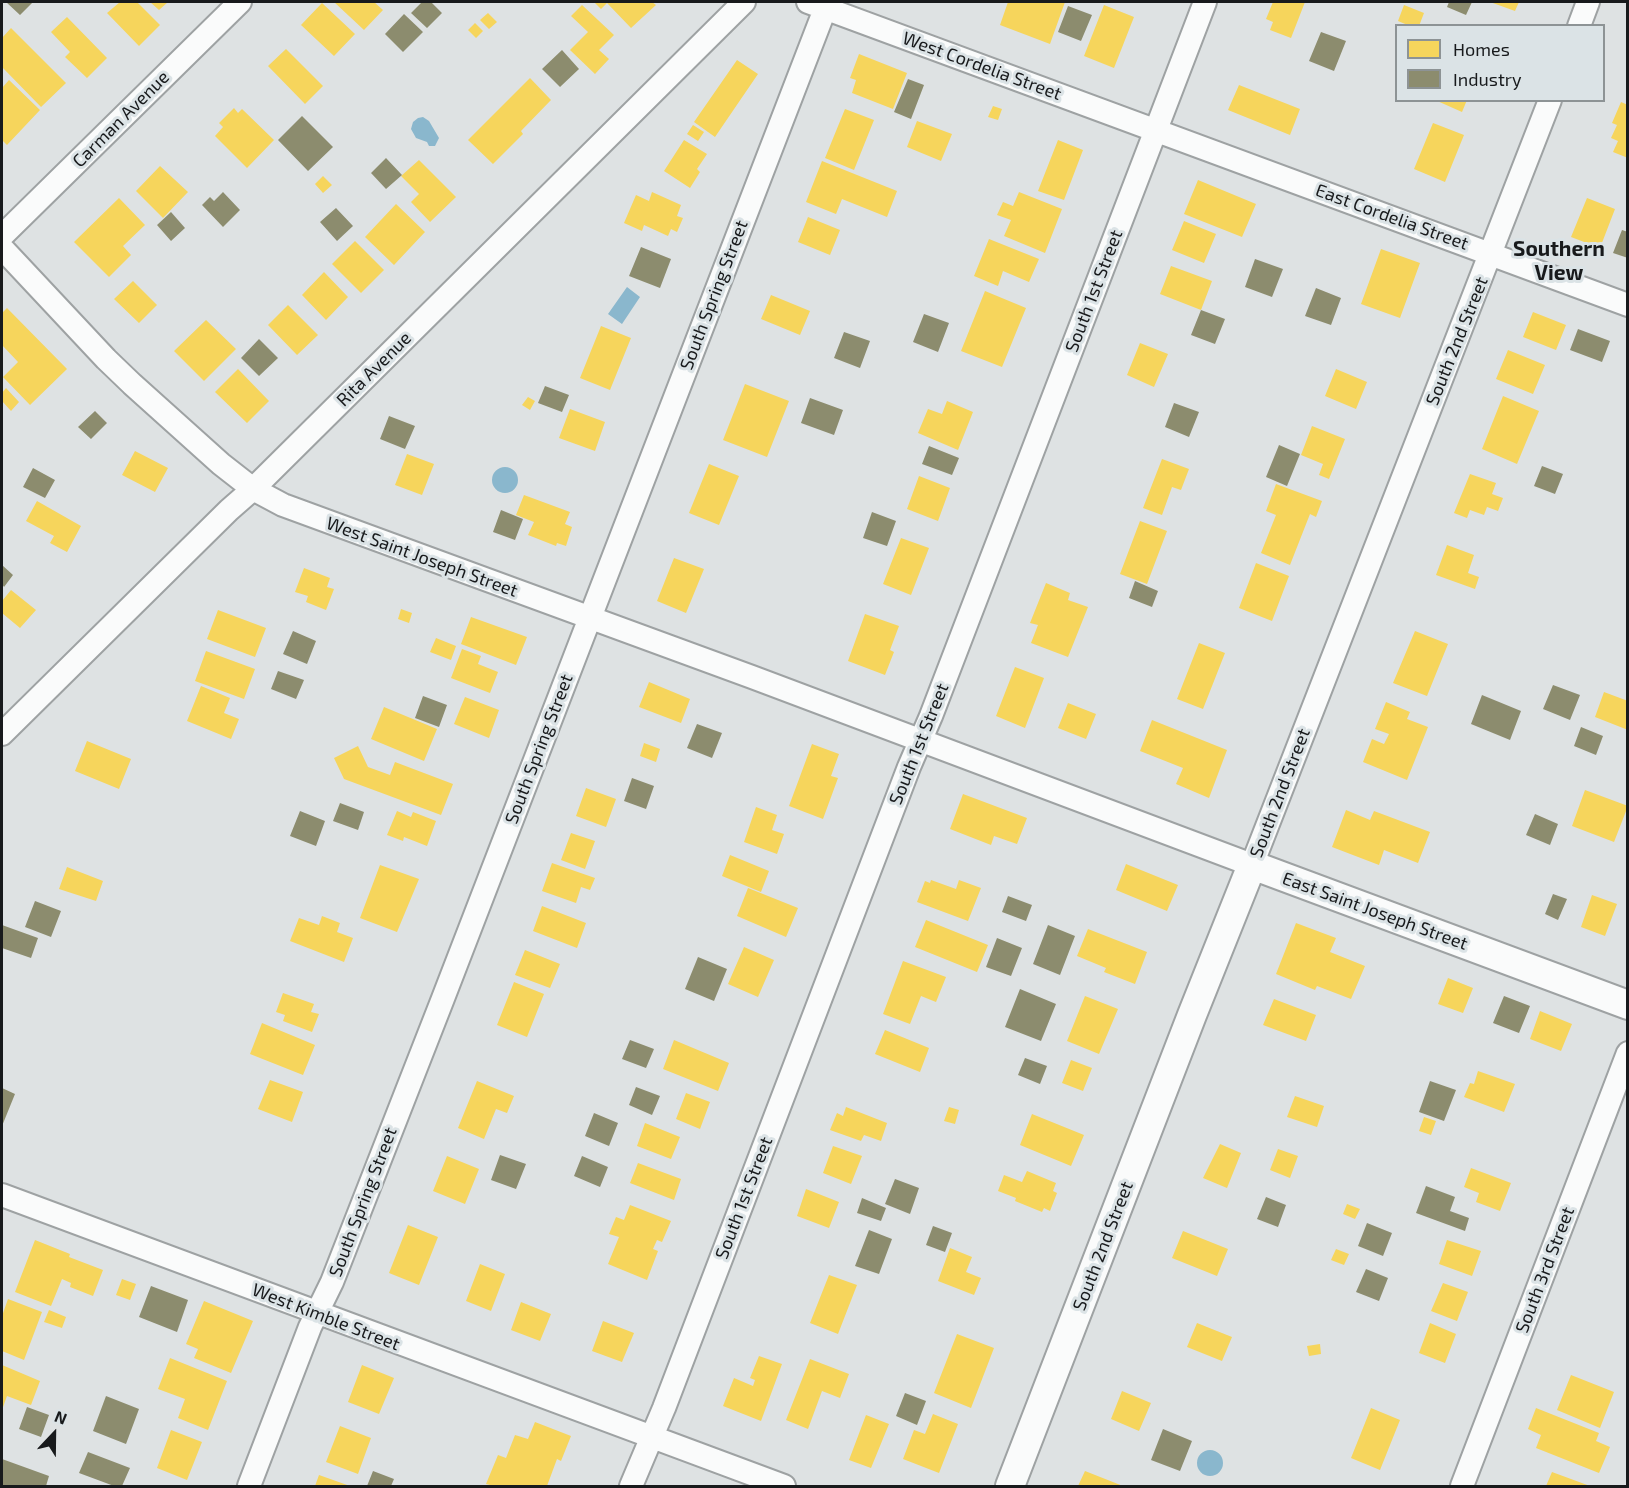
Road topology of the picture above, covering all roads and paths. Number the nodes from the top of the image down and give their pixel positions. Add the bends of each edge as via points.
1 (240, 2) edge
2 (744, 2) edge
3 (1205, 2) edge
4 (1588, 2) edge
5 (817, 5) edge
6 (1580, 24) edge
7 (1549, 102) edge
8 (1156, 129) junction
9 (2, 236) edge
10 (2, 248) edge
11 (1492, 254) junction
12 (1628, 305) edge
13 (253, 489) junction
14 (591, 618) junction
15 (2, 734) edge
16 (921, 740) junction
17 (1252, 865) junction
18 (1628, 1005) edge
19 (1628, 1053) edge
20 (2, 1195) edge
21 (318, 1313) junction
22 (652, 1437) junction
23 (249, 1486) edge
24 (631, 1486) edge
25 (784, 1486) edge
26 (1010, 1486) edge
27 (1461, 1486) edge

1 - 9 street, Carman Avenue
2 - 13 street, Rita Avenue
3 - 8 street, South 1st Street
4 - 6 street
5 - 8 street, West Cordelia Street
5 - 14 street, South Spring Street
7 - 11 street, South 2nd Street
8 - 11 street, East Cordelia Street
8 - 16 street, South 1st Street
10 - 13 street, West Saint Joseph Street via 106,359
11 - 12 street, East Cordelia Street
11 - 17 street, South 2nd Street
13 - 14 street, West Saint Joseph Street via 301,513
13 - 15 street, Rita Avenue
14 - 16 street, West Saint Joseph Street
14 - 21 street, South Spring Street
16 - 17 street, East Saint Joseph Street
16 - 22 street, South 1st Street
17 - 18 street, East Saint Joseph Street
17 - 26 street, South 2nd Street
19 - 27 street, South 3rd Street
20 - 21 street, West Kimble Street
21 - 22 street, West Kimble Street
21 - 23 street, South Spring Street
22 - 24 street, South 1st Street
22 - 25 street, West Kimble Street

